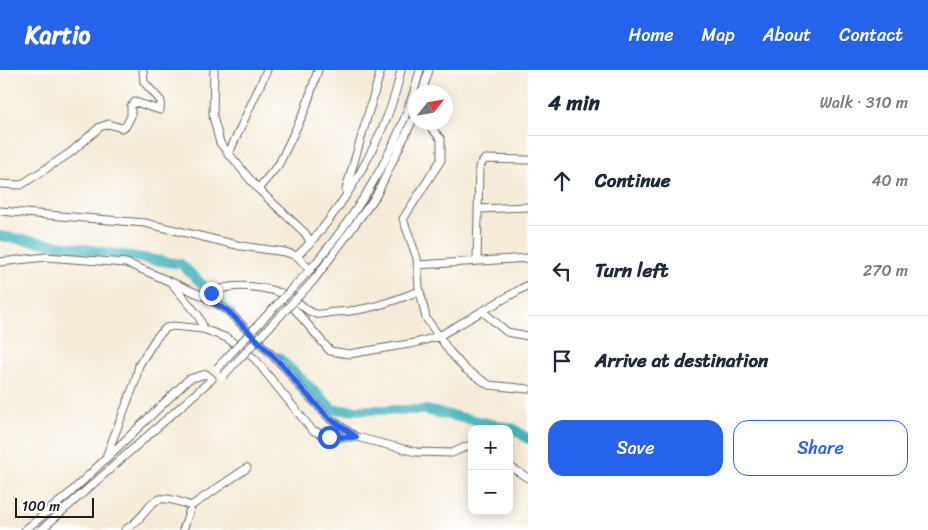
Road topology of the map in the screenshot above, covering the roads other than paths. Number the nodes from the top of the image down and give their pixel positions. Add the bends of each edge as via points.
1 (144, 70) edge
2 (214, 70) edge
3 (267, 70) edge
4 (318, 70) edge
5 (381, 70) edge
6 (401, 70) edge
7 (420, 70) edge
8 (429, 70) edge
9 (424, 85) edge
10 (408, 130) edge
11 (434, 130) edge
12 (228, 155) junction
13 (528, 160) edge
14 (0, 184) edge
15 (258, 189) junction
16 (344, 199) junction
17 (528, 207) edge
18 (478, 209) junction
19 (0, 211) edge
20 (311, 243) junction
21 (297, 256) junction
22 (528, 258) edge
23 (477, 261) junction
24 (0, 262) edge
25 (417, 265) junction
26 (308, 272) junction
27 (172, 284) junction
28 (528, 285) edge
29 (420, 291) junction
30 (281, 293) junction
31 (206, 298) junction
32 (482, 312) junction
33 (204, 329) junction
34 (439, 336) junction
35 (528, 336) edge
36 (212, 379) junction
37 (528, 388) edge
38 (356, 437) junction
39 (468, 446) edge
40 (105, 460) junction
41 (247, 468) dead end
42 (513, 469) edge
43 (528, 478) edge
44 (191, 506) junction
45 (25, 530) edge
46 (41, 530) edge
47 (125, 530) edge
48 (183, 530) edge

1 - 14 street via 144,82 161,101 160,110 135,102 130,106 131,116 126,126 109,124 100,127 70,153 21,185
2 - 12 street via 213,116 220,142
3 - 12 street
4 - 15 street via 305,110 279,164
5 - 16 street
6 - 16 street via 390,109
7 - 26 street via 400,131 369,191
8 - 9 street
10 - 36 street, bridge via 376,196 314,280 223,376
11 - 25 street via 442,150 439,165 403,219
12 - 15 street
13 - 18 street via 485,159 479,167
15 - 20 street via 305,233
16 - 20 street
17 - 18 street
18 - 23 street
19 - 21 street via 145,223
20 - 21 street
21 - 26 street
22 - 23 street
23 - 25 street
24 - 27 street via 46,257 126,263
25 - 29 street
26 - 36 street, bridge via 217,368
27 - 31 street
27 - 33 street via 198,314
28 - 32 street
29 - 30 street via 364,310 314,314
29 - 34 street via 426,318
30 - 31 street via 236,286 211,293
30 - 34 street via 310,330 337,354 415,343
31 - 38 street via 228,311 329,418
32 - 34 street
32 - 35 street via 507,332
33 - 38 street via 227,338 255,359 312,430 329,437
33 - 40 street via 173,326 156,338 139,365
34 - 37 street via 458,362 489,385
36 - 40 street via 206,374 189,379
36 - 46 street
38 - 39 street via 416,452 452,452
40 - 45 street
41 - 44 street
42 - 43 street
44 - 47 street via 160,498
44 - 48 street

